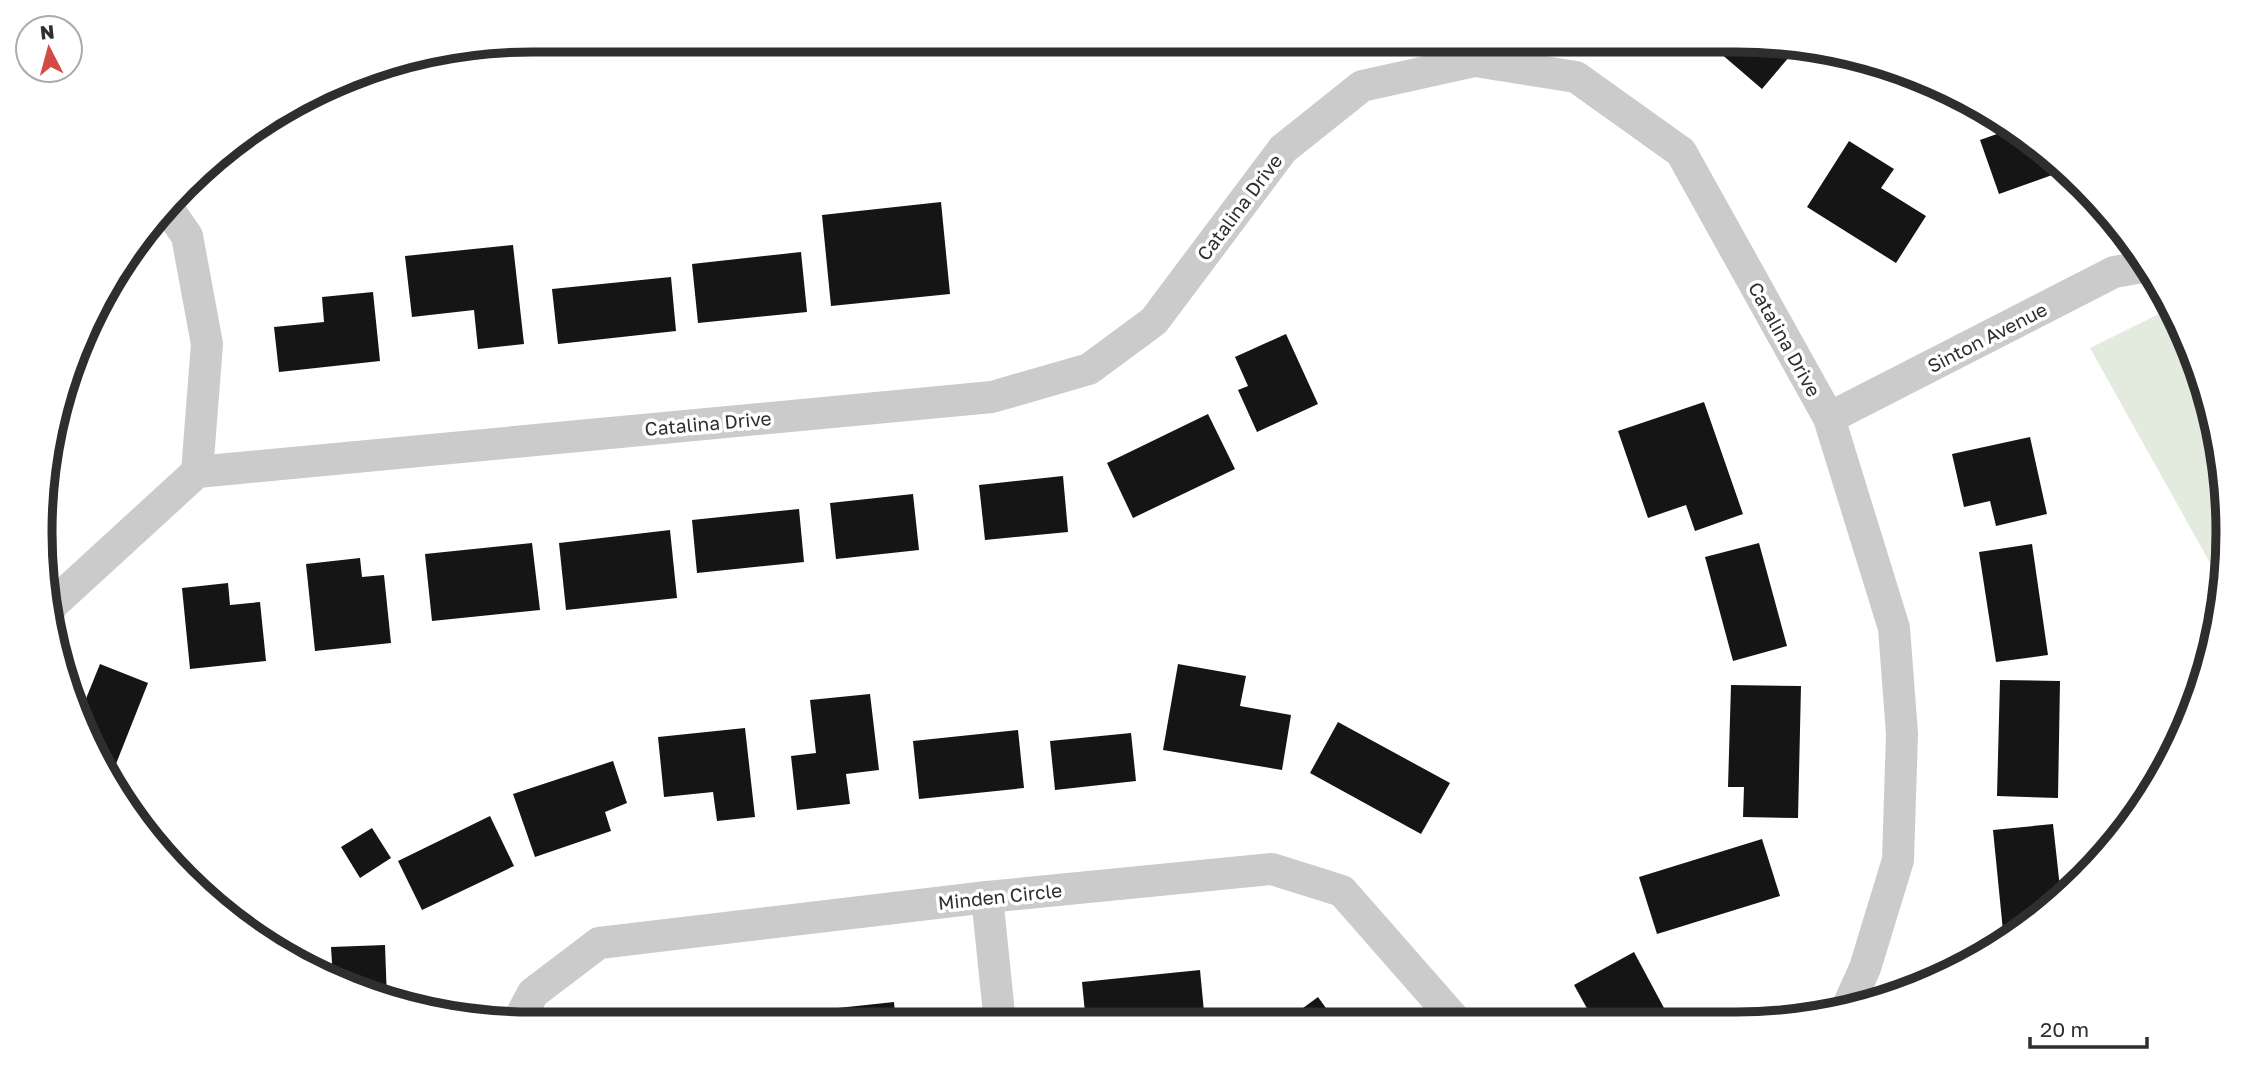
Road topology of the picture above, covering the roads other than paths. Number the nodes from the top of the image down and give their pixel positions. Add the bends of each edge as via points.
1 (173, 215) edge
2 (2136, 268) edge
3 (1829, 418) junction
4 (197, 472) junction
5 (58, 600) edge
6 (987, 897) junction
7 (1852, 998) edge
8 (523, 1012) edge
9 (999, 1012) edge
10 (1448, 1012) edge

1 - 4 street via 187,236 207,344
2 - 3 street, Sinton Avenue via 2114,272
3 - 4 street, Catalina Drive via 1681,152 1576,77 1475,61 1362,86 1290,143 1154,321 1089,369 992,397
3 - 7 street, Catalina Drive via 1894,628 1902,734 1898,860
4 - 5 street
6 - 8 street, Minden Circle via 598,943 533,993
6 - 9 street
6 - 10 street, Minden Circle via 1272,869 1342,891

